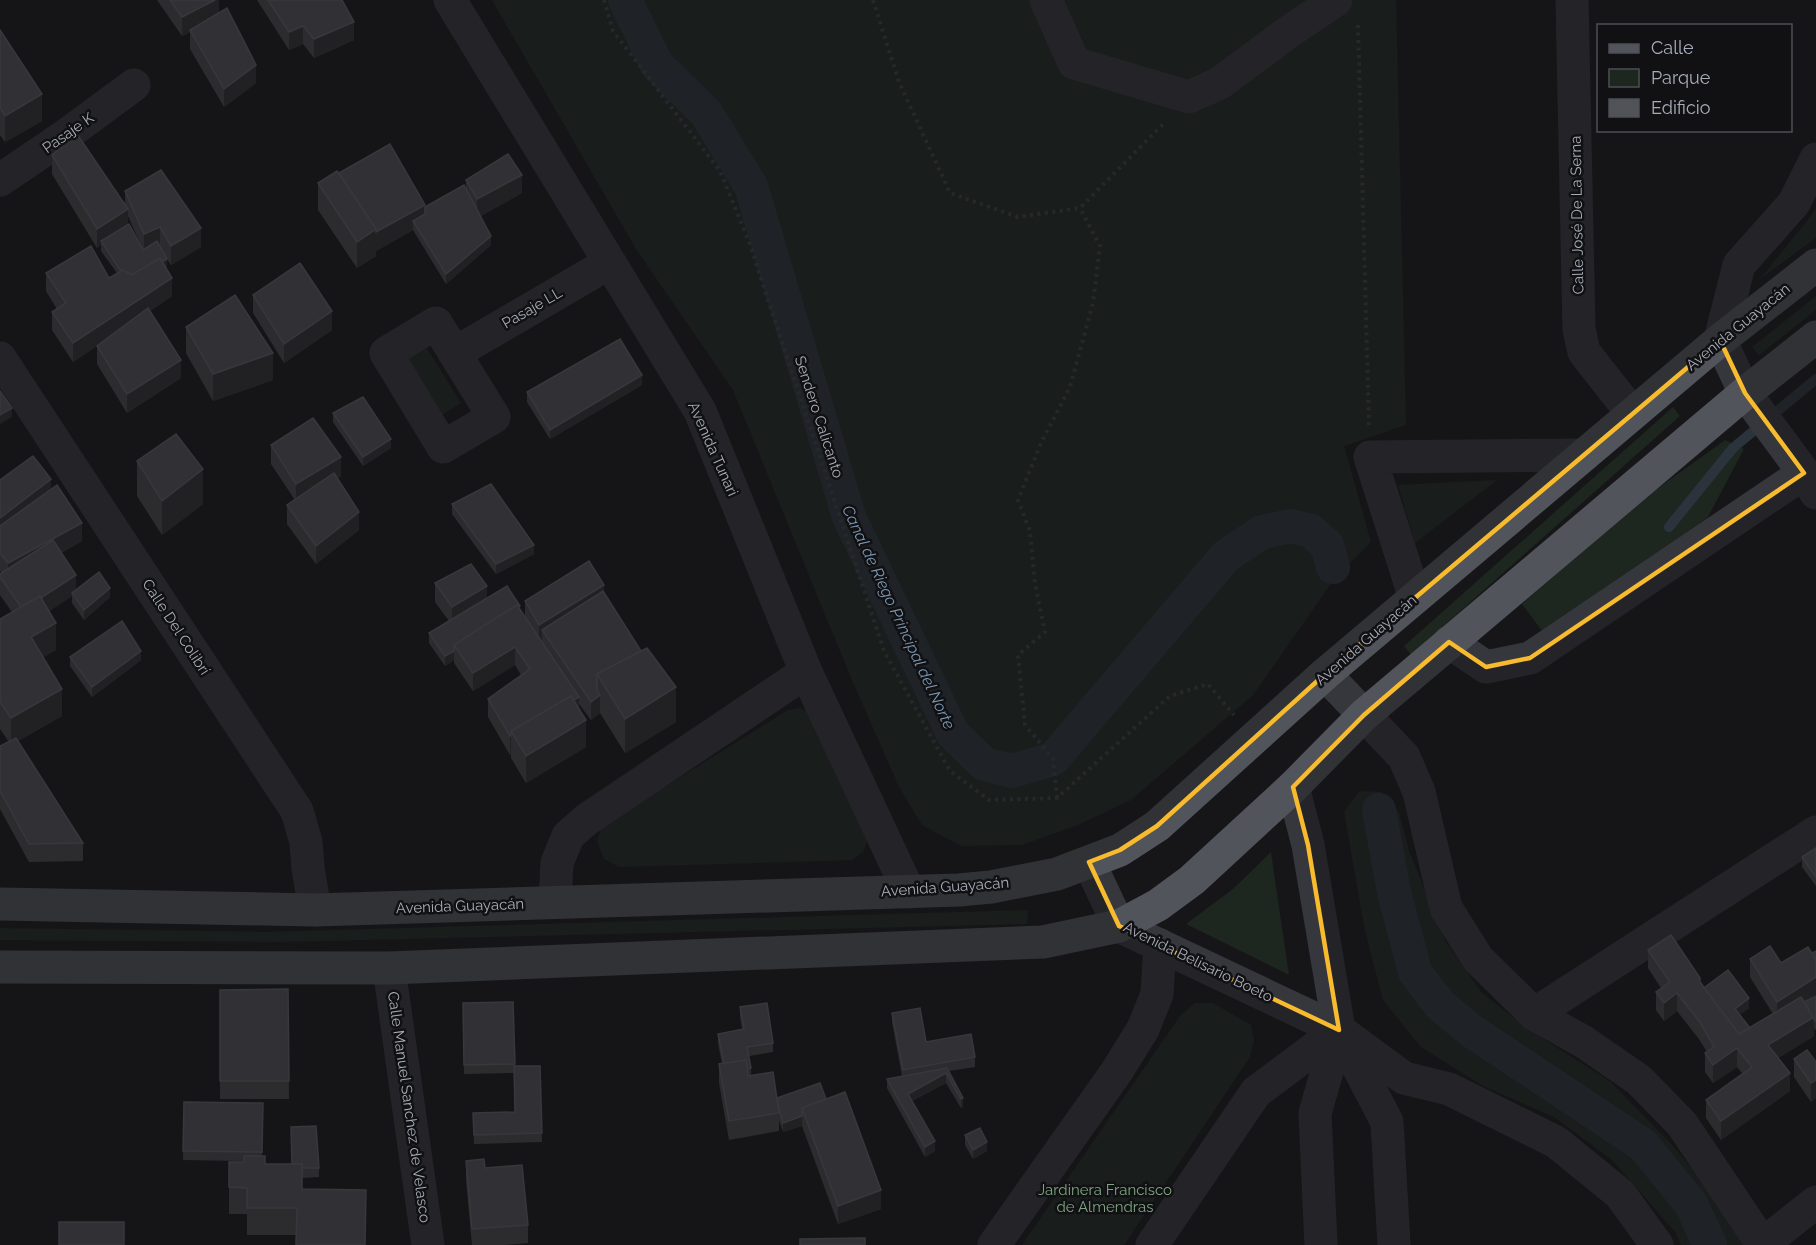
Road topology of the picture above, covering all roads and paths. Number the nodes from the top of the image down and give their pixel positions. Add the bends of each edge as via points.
1 (450, 0) edge
2 (604, 0) edge
3 (873, 0) edge
4 (1046, 0) edge
5 (1572, 0) edge
6 (1347, 12) edge
7 (134, 85) dead end
8 (1189, 98) junction
9 (1816, 159) edge
10 (0, 180) edge
11 (1080, 208) junction
12 (609, 263) junction
13 (1816, 265) edge
14 (1816, 338) edge
15 (1720, 340) junction
16 (455, 353) dead end
17 (0, 358) edge
18 (1746, 393) junction
19 (1632, 413) junction
20 (1584, 454) junction
21 (1370, 457) junction
22 (1810, 483) edge
23 (1415, 598) junction
24 (1449, 642) junction
25 (806, 672) junction
26 (1325, 674) junction
27 (1364, 715) junction
28 (1254, 739) junction
29 (1293, 787) junction
30 (1057, 798) junction
31 (1816, 832) edge
32 (1089, 862) junction
33 (909, 892) junction
34 (555, 902) junction
35 (0, 904) edge
36 (315, 910) junction
37 (1119, 926) junction
38 (1160, 945) junction
39 (0, 967) edge
40 (389, 968) junction
41 (1534, 1014) junction
42 (1339, 1030) junction
43 (1810, 1211) edge
44 (1763, 1244) edge
45 (428, 1245) edge
46 (994, 1245) edge
47 (1152, 1245) edge
48 (1321, 1245) edge
49 (1394, 1245) edge
50 (1658, 1245) edge

1 - 12 street, Avenida Tunari
2 - 30 path, Sendero Calicanto via 613,31 720,171 749,242 884,651 950,771 989,800
3 - 11 path via 899,82 950,193 1018,217
4 - 8 street via 1074,63
5 - 19 street, Calle José De La Serna via 1579,329 1584,352
6 - 8 street via 1290,31 1220,83
6 - 21 path
7 - 10 street, Pasaje K
8 - 11 path
9 - 15 street via 1794,202 1739,265
11 - 30 path via 1100,246 1093,303 1071,387 1041,443 1018,500 1030,531 1045,632 1018,655 1025,724 1053,759
12 - 16 street, Pasaje LL
12 - 25 street, Avenida Tunari via 700,411
13 - 15 main road, Avenida Guayacán
14 - 18 main road
15 - 18 street
15 - 19 main road, Avenida Guayacán
17 - 36 street, Calle Del Colibrí via 297,811 306,842
18 - 22 street
18 - 24 main road
19 - 20 main road, Avenida Guayacán
20 - 21 street
20 - 23 main road, Avenida Guayacán
21 - 23 street
22 - 24 street via 1530,658 1486,667
23 - 26 main road, Avenida Guayacán
24 - 27 main road
25 - 33 street, Avenida Tunari
25 - 34 street via 586,819 568,836 558,863
26 - 27 street
26 - 28 main road, Avenida Guayacán
27 - 29 main road
27 - 41 street via 1404,757 1419,792 1446,908 1478,959
28 - 30 path via 1208,684 1170,696
28 - 32 main road, Avenida Guayacán via 1157,826 1120,850
29 - 37 main road via 1192,880 1158,905
29 - 42 street via 1308,845
31 - 41 street
32 - 33 main road, Avenida Guayacán via 1057,874 991,887
32 - 37 street, Avenida Belisario Boeto
33 - 34 main road, Avenida Guayacán
34 - 36 main road, Avenida Guayacán
35 - 36 main road, Avenida Guayacán
37 - 38 street, Avenida Belisario Boeto
37 - 40 main road via 1043,942
38 - 42 street, Avenida Belisario Boeto
38 - 46 street via 1157,994 1143,1029
39 - 40 main road
40 - 45 street, Calle Manuel Sanchez de Velasco
41 - 44 street via 1639,1080 1682,1124
42 - 47 street via 1256,1092
42 - 48 street via 1315,1113
42 - 49 street via 1387,1122
42 - 50 street, Avenida Belisario Boeto via 1404,1078 1449,1089 1556,1142 1620,1194
43 - 44 street

